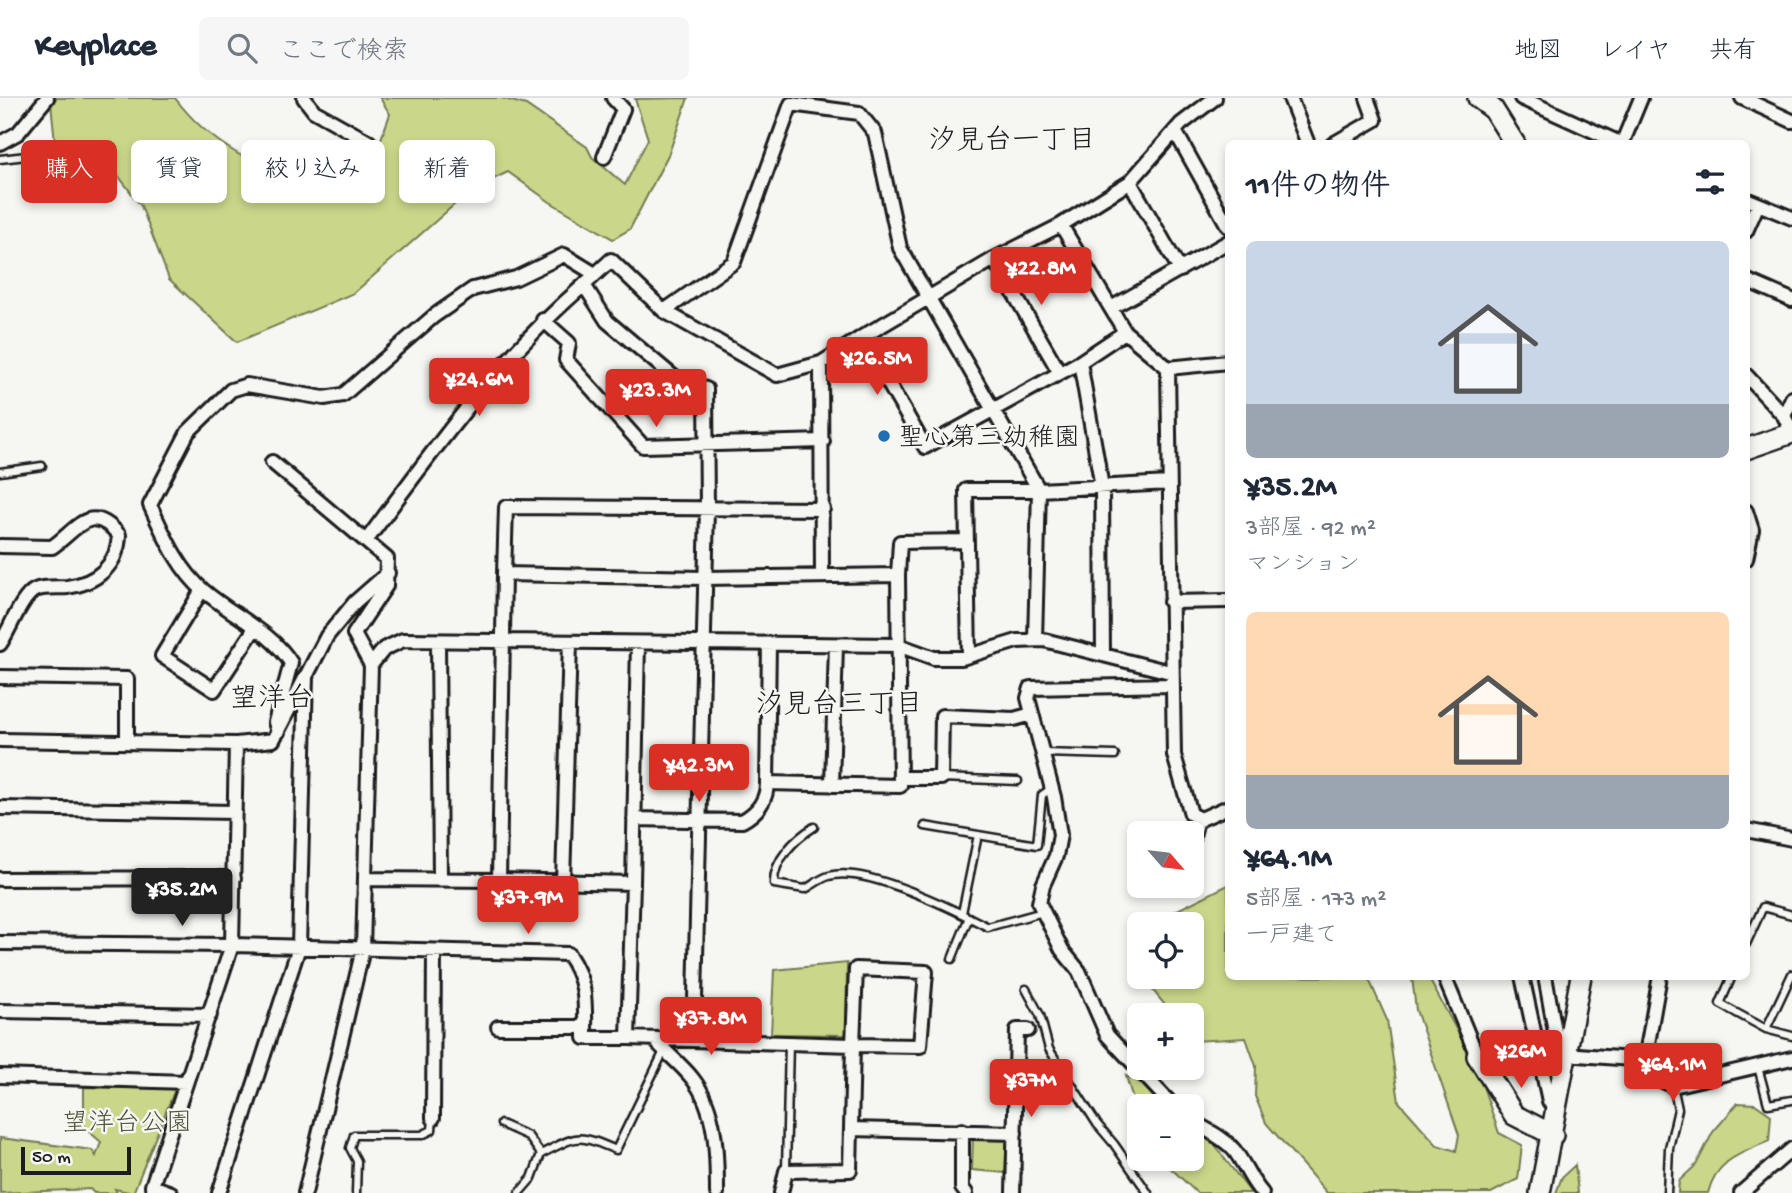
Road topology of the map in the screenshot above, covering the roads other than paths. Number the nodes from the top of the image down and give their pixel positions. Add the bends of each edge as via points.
1 (47, 98) edge
2 (304, 98) edge
3 (613, 98) edge
4 (1215, 98) edge
5 (1290, 98) edge
6 (1367, 98) edge
7 (1478, 98) edge
8 (1521, 98) edge
9 (1641, 98) edge
10 (1742, 98) edge
11 (1792, 121) edge
12 (1175, 131) junction
13 (365, 140) edge
14 (1306, 140) edge
15 (1340, 140) edge
16 (1513, 140) edge
17 (1613, 140) edge
18 (1624, 140) edge
19 (0, 143) edge
20 (21, 157) edge
21 (604, 157) dead end
22 (0, 159) edge
23 (1130, 182) junction
24 (1752, 202) edge
25 (1223, 204) edge
26 (1792, 218) edge
27 (1061, 225) junction
28 (1225, 244) edge
29 (994, 259) junction
30 (1180, 270) junction
31 (595, 274) junction
32 (1750, 282) edge
33 (584, 285) junction
34 (927, 300) junction
35 (1792, 300) edge
36 (1111, 308) junction
37 (664, 311) junction
38 (543, 320) junction
39 (1125, 331) junction
40 (862, 337) junction
41 (821, 362) junction
42 (1080, 362) junction
43 (1225, 362) edge
44 (1168, 368) junction
45 (1060, 373) junction
46 (1750, 381) edge
47 (1792, 398) edge
48 (995, 409) junction
49 (1789, 427) edge
50 (823, 442) junction
51 (705, 443) junction
52 (1750, 447) edge
53 (272, 462) dead end
54 (42, 466) dead end
55 (0, 472) edge
56 (1169, 483) junction
57 (1102, 487) junction
58 (1039, 490) junction
59 (707, 509) junction
60 (823, 509) junction
61 (366, 541) junction
62 (967, 541) junction
63 (0, 546) edge
64 (388, 573) junction
65 (504, 573) junction
66 (822, 575) junction
67 (898, 575) junction
68 (704, 578) junction
69 (202, 590) junction
70 (1225, 601) edge
71 (1170, 602) junction
72 (255, 628) junction
73 (1035, 640) junction
74 (438, 641) junction
75 (504, 641) junction
76 (570, 642) junction
77 (638, 643) junction
78 (0, 644) edge
79 (703, 644) junction
80 (769, 644) junction
81 (836, 645) junction
82 (898, 645) junction
83 (1103, 655) junction
84 (969, 656) junction
85 (371, 665) junction
86 (306, 676) junction
87 (0, 677) edge
88 (1170, 679) junction
89 (1032, 714) junction
90 (278, 732) junction
91 (0, 740) edge
92 (127, 742) junction
93 (236, 744) junction
94 (1043, 753) junction
95 (1115, 755) dead end
96 (900, 778) junction
97 (941, 778) junction
98 (1018, 781) dead end
99 (767, 783) junction
100 (832, 785) junction
101 (1052, 788) junction
102 (0, 808) edge
103 (1225, 808) edge
104 (235, 812) junction
105 (634, 819) junction
106 (1201, 819) joint
107 (699, 821) junction
108 (925, 826) dead end
109 (814, 827) dead end
110 (1750, 831) edge
111 (978, 835) junction
112 (1792, 839) edge
113 (0, 878) edge
114 (234, 878) junction
115 (365, 879) junction
116 (440, 880) junction
117 (499, 880) junction
118 (563, 882) junction
119 (633, 883) junction
120 (1043, 912) junction
121 (966, 915) junction
122 (1792, 915) edge
123 (1750, 935) edge
124 (0, 943) edge
125 (232, 945) junction
126 (299, 947) junction
127 (363, 949) junction
128 (434, 951) junction
129 (951, 959) dead end
130 (1792, 974) edge
131 (1446, 980) edge
132 (1523, 980) edge
133 (1546, 980) edge
134 (1580, 980) edge
135 (1660, 980) edge
136 (1730, 980) edge
137 (1026, 989) dead end
138 (0, 1011) edge
139 (210, 1015) junction
140 (498, 1027) dead end
141 (585, 1027) junction
142 (1766, 1029) junction
143 (1028, 1030) dead end
144 (1792, 1037) edge
145 (628, 1038) junction
146 (654, 1039) junction
147 (694, 1040) junction
148 (789, 1043) junction
149 (853, 1045) junction
150 (664, 1051) junction
151 (1477, 1056) joint
152 (1792, 1058) edge
153 (1645, 1060) junction
154 (1564, 1063) junction
155 (1758, 1067) junction
156 (0, 1076) edge
157 (186, 1082) junction
158 (1673, 1086) junction
159 (1162, 1094) edge
160 (1792, 1100) edge
161 (1556, 1112) junction
162 (433, 1118) joint
163 (501, 1124) dead end
164 (1204, 1128) edge
165 (851, 1129) junction
166 (962, 1130) junction
167 (1014, 1133) junction
168 (1552, 1135) junction
169 (1792, 1149) edge
170 (541, 1154) junction
171 (786, 1171) junction
172 (171, 1193) edge
173 (219, 1193) edge
174 (305, 1193) edge
175 (356, 1193) edge
176 (519, 1193) edge
177 (717, 1193) edge
178 (781, 1193) edge
179 (966, 1193) edge
180 (1013, 1193) edge
181 (1148, 1193) edge
182 (1262, 1193) edge
183 (1540, 1193) edge
184 (1667, 1193) edge
185 (1741, 1193) edge

1 - 19 street via 18,133
2 - 13 street via 314,111
3 - 21 street via 623,109
4 - 12 street
5 - 14 street
6 - 15 street via 1375,121
7 - 16 street via 1493,109
8 - 17 street
9 - 18 street
10 - 11 street
12 - 23 street
12 - 25 street
20 - 22 lane
23 - 27 street
23 - 30 street
24 - 26 street
27 - 29 street
27 - 36 street
28 - 30 street
29 - 34 street
29 - 45 street
30 - 36 street
31 - 33 street
31 - 37 street via 611,260
31 - 69 street via 564,255 516,278 473,289 434,316 343,395 324,398 247,385 231,390 188,432 150,505 171,551
32 - 35 street
33 - 38 street
33 - 51 street via 607,321 676,379 706,389
34 - 37 street via 900,248 875,133 859,113 791,104 734,262
34 - 40 street
34 - 48 street
36 - 39 street
37 - 41 street via 777,375
38 - 51 street via 569,343 566,360 643,446
38 - 61 street via 469,403
39 - 42 street
39 - 44 street
40 - 41 street
40 - 48 street via 925,447
41 - 50 street
42 - 45 street
42 - 57 street
43 - 44 street
44 - 56 street
45 - 48 street
46 - 49 street
47 - 49 street
48 - 58 street
49 - 52 street
50 - 51 street
50 - 60 street
51 - 59 street
53 - 61 street
54 - 55 lane
56 - 57 street
56 - 71 street
57 - 58 street
57 - 83 street
58 - 62 street via 966,490
58 - 73 street
59 - 60 street
59 - 65 street via 506,507
59 - 68 street
60 - 66 street
61 - 64 street via 387,559
62 - 67 street via 900,542
62 - 84 street
63 - 78 street via 51,547 82,520 93,518 119,535 118,550 107,569 93,580 34,591 23,601
64 - 85 street via 386,586 354,634
64 - 86 street via 355,602 327,636
65 - 68 street
65 - 75 street
66 - 67 street
66 - 68 street
67 - 82 street
68 - 79 street
69 - 72 street
69 - 72 street via 162,656 214,690
70 - 71 street
71 - 88 street
72 - 90 street via 282,648 291,663 275,722
73 - 83 street
73 - 84 street
74 - 75 street
74 - 85 street via 403,640 384,649
74 - 116 street
75 - 76 street
75 - 117 street
76 - 77 street
76 - 118 street
77 - 79 street
77 - 105 street
79 - 80 street
79 - 107 street
80 - 81 street
80 - 99 street
81 - 82 street
81 - 100 street
82 - 84 street via 933,658
82 - 96 street
83 - 88 street
85 - 115 street
86 - 90 street
86 - 126 street
87 - 92 street via 127,679
88 - 89 street via 1031,688
88 - 106 street via 1174,755 1191,814
89 - 94 street
89 - 97 street via 1014,719 942,716
90 - 93 street via 274,740
91 - 92 street
92 - 93 street
93 - 104 street
94 - 95 lane
94 - 101 street
96 - 97 street
96 - 100 street via 900,786
97 - 98 lane
99 - 100 street
99 - 107 street via 767,794 751,816 742,821
101 - 111 lane via 1042,795 1037,845
101 - 120 street via 1060,835 1042,886 1039,903
102 - 104 street
103 - 106 street
104 - 114 street
105 - 107 street
105 - 119 street
107 - 147 street
108 - 111 lane
109 - 121 lane via 783,857 774,873 775,884 806,889 828,876 842,874 895,886
110 - 112 street
111 - 121 lane
113 - 114 street
114 - 125 street
115 - 116 street
115 - 127 street
116 - 117 street
117 - 118 street
118 - 119 street
119 - 145 street
120 - 121 lane via 988,927
120 - 159 street via 1062,950 1079,971 1107,1035
121 - 129 lane
122 - 123 lane via 1763,907
124 - 125 street
125 - 126 street
125 - 139 street
126 - 127 street
126 - 173 street
127 - 128 street
127 - 174 street
128 - 141 street via 568,954 586,991
128 - 162 street
130 - 142 lane
131 - 151 street
132 - 161 street via 1549,1101
133 - 154 street
134 - 154 street
135 - 153 street
136 - 142 lane via 1720,1004
137 - 181 lane via 1040,1015 1049,1049
138 - 139 street
139 - 157 street
140 - 141 street
141 - 145 street via 584,1038
142 - 144 lane
143 - 167 street via 1017,1030
145 - 146 street
146 - 147 street
146 - 150 street
147 - 148 street
148 - 149 street
148 - 171 lane
149 - 149 street via 920,1046 926,972 856,969
149 - 165 street
150 - 170 lane via 616,1150 585,1136
150 - 177 street via 692,1077 709,1104
151 - 168 street via 1514,1115
152 - 155 street
153 - 154 street
153 - 158 street via 1656,1065 1663,1081
154 - 161 street
155 - 158 street
155 - 160 lane via 1768,1104
156 - 157 street
157 - 172 street via 152,1185
158 - 184 lane via 1678,1109 1669,1148
161 - 168 street
162 - 175 lane via 432,1130 422,1135 354,1135 350,1148 358,1161
163 - 170 lane via 527,1136
164 - 182 street via 1235,1152
165 - 166 street
165 - 171 street via 850,1170
166 - 167 street
166 - 179 street via 962,1188
167 - 180 street
168 - 183 street
169 - 185 street
170 - 176 lane via 532,1178
171 - 178 street

